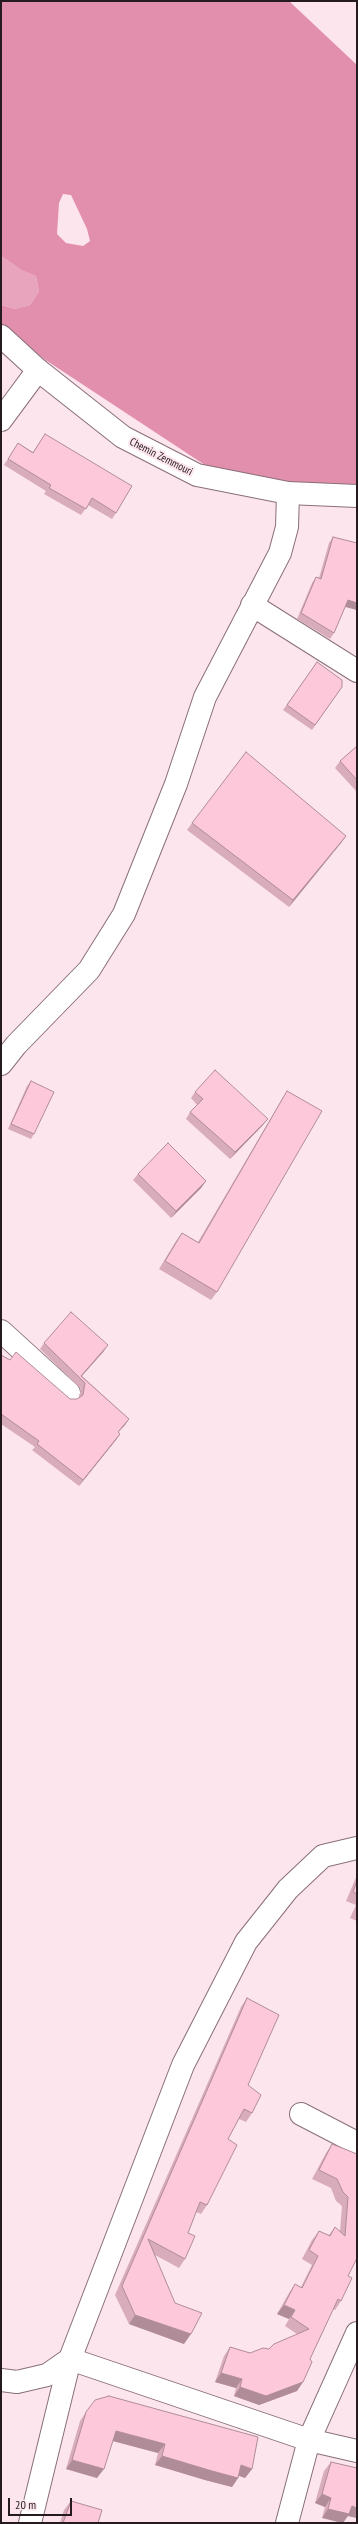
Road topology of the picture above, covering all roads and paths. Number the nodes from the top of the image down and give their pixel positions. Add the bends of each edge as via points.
1 (1, 336) edge
2 (38, 370) junction
3 (1, 420) edge
4 (288, 493) junction
5 (357, 496) edge
6 (252, 605) junction
7 (357, 671) edge
8 (1, 1064) edge
9 (1, 1331) edge
10 (69, 1393) dead end
11 (357, 1848) edge
12 (300, 2114) dead end
13 (357, 2143) edge
14 (357, 2333) edge
15 (70, 2359) junction
16 (1, 2380) edge
17 (309, 2440) junction
18 (357, 2451) edge
19 (30, 2523) edge
20 (287, 2523) edge

1 - 2 street, Chemin Zemmouri
2 - 3 street
2 - 4 street, Chemin Zemmouri via 123,437 197,475
4 - 5 street, Chemin Zemmouri
4 - 6 street via 287,527 280,554
6 - 7 street
6 - 8 street via 205,697 176,784 124,914 89,970 16,1045
9 - 10 street
11 - 15 street via 323,1856 288,1889 246,1942 183,2065
12 - 13 street
14 - 17 street
15 - 16 street via 47,2375 18,2382
15 - 17 street
15 - 19 street
17 - 18 street
17 - 20 street

